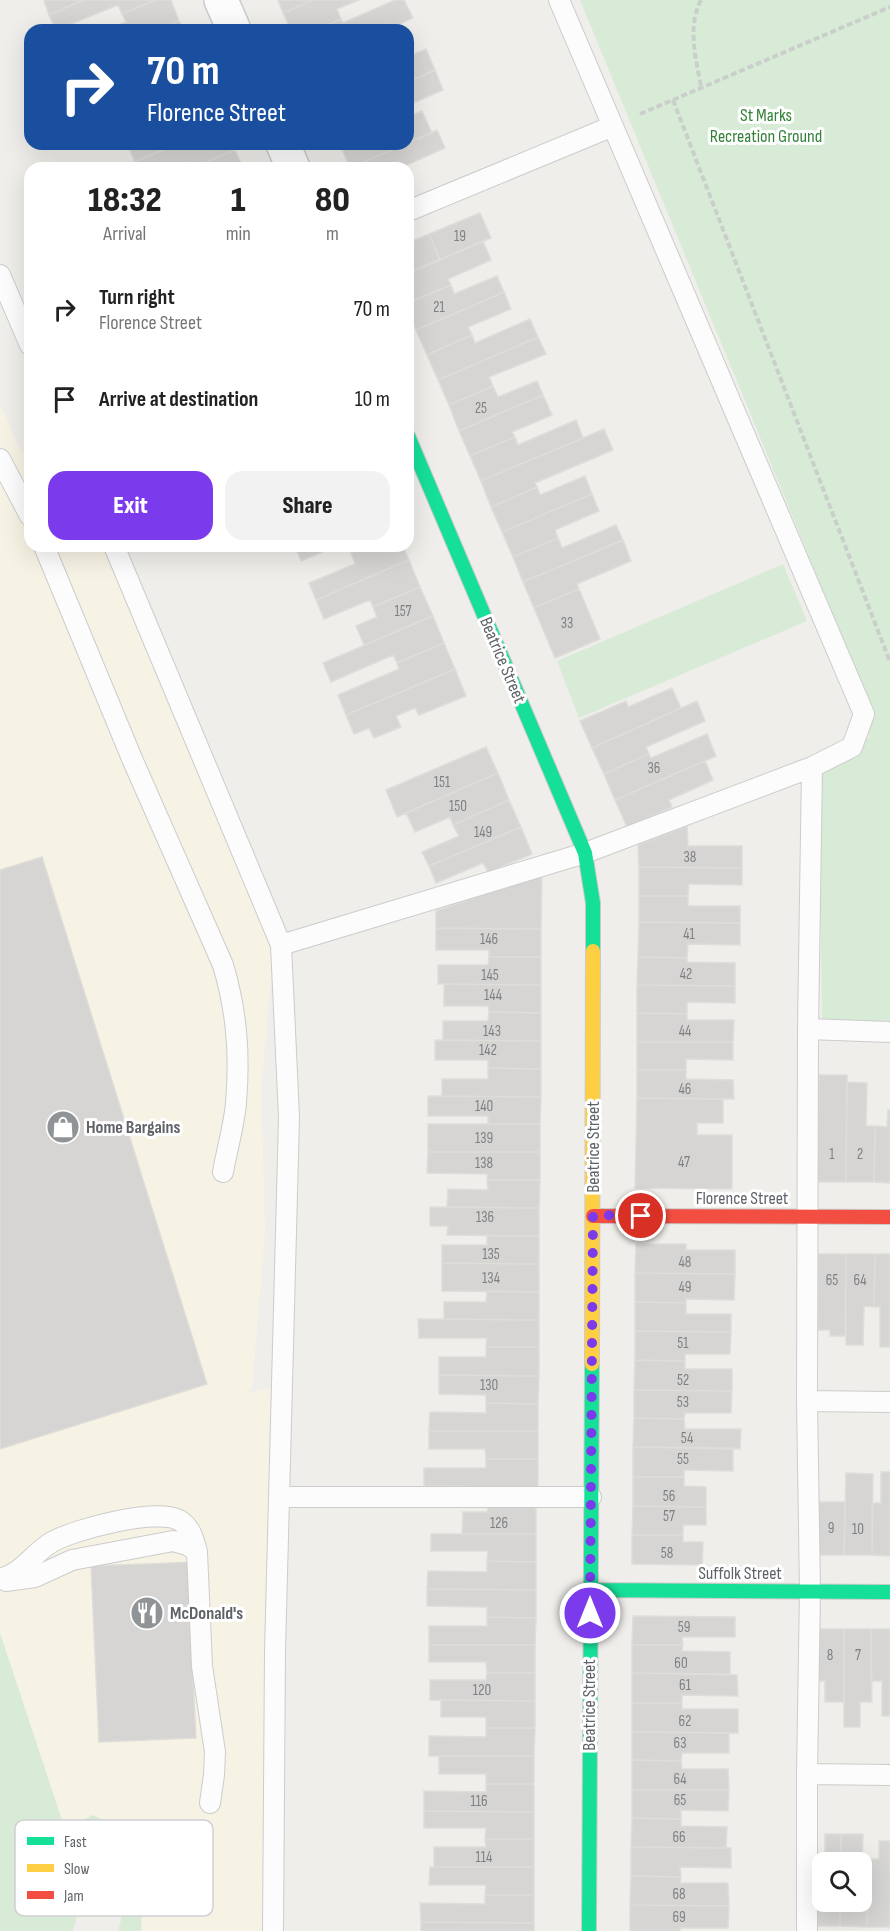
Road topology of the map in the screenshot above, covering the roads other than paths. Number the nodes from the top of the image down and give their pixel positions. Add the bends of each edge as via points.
1 (221, 0) edge
2 (559, 0) edge
3 (231, 24) edge
4 (613, 126) junction
5 (414, 209) edge
6 (0, 275) edge
7 (24, 331) edge
8 (414, 450) edge
9 (0, 459) edge
10 (24, 505) edge
11 (46, 552) edge
12 (117, 552) edge
13 (812, 767) junction
14 (585, 853) junction
15 (281, 945) junction
16 (808, 1029) junction
17 (890, 1032) edge
18 (223, 1172) dead end
19 (593, 1215) junction
20 (808, 1216) junction
21 (890, 1217) edge
22 (807, 1401) junction
23 (890, 1402) edge
24 (280, 1497) junction
25 (591, 1497) junction
26 (197, 1552) junction
27 (0, 1580) edge
28 (590, 1590) junction
29 (810, 1592) junction
30 (890, 1592) edge
31 (807, 1774) junction
32 (890, 1775) edge
33 (210, 1803) dead end
34 (273, 1931) edge
35 (588, 1931) edge
36 (807, 1931) edge

1 - 3 street
2 - 4 lane
4 - 5 lane
4 - 13 lane via 864,714 852,747
6 - 7 lane
8 - 14 street, Beatrice Street
9 - 10 lane
11 - 18 lane via 223,965 232,998 238,1054 236,1095
12 - 15 lane
13 - 14 lane
13 - 16 lane
14 - 15 lane
14 - 19 street, Beatrice Street via 593,903
15 - 24 lane via 289,1117
16 - 17 lane
16 - 20 lane
19 - 20 street, Florence Street
19 - 25 street, Beatrice Street
20 - 21 street, Florence Street
20 - 22 lane
22 - 23 lane
22 - 29 lane
24 - 25 lane
24 - 34 lane
25 - 28 street, Beatrice Street
26 - 27 lane via 173,1541 72,1560 35,1577
26 - 27 lane via 192,1535 178,1520 168,1517 111,1522 51,1542 19,1571
26 - 33 lane via 202,1666 215,1752
28 - 29 street, Suffolk Street
28 - 35 street, Beatrice Street
29 - 30 street, Suffolk Street
29 - 31 lane
31 - 32 lane
31 - 36 lane

